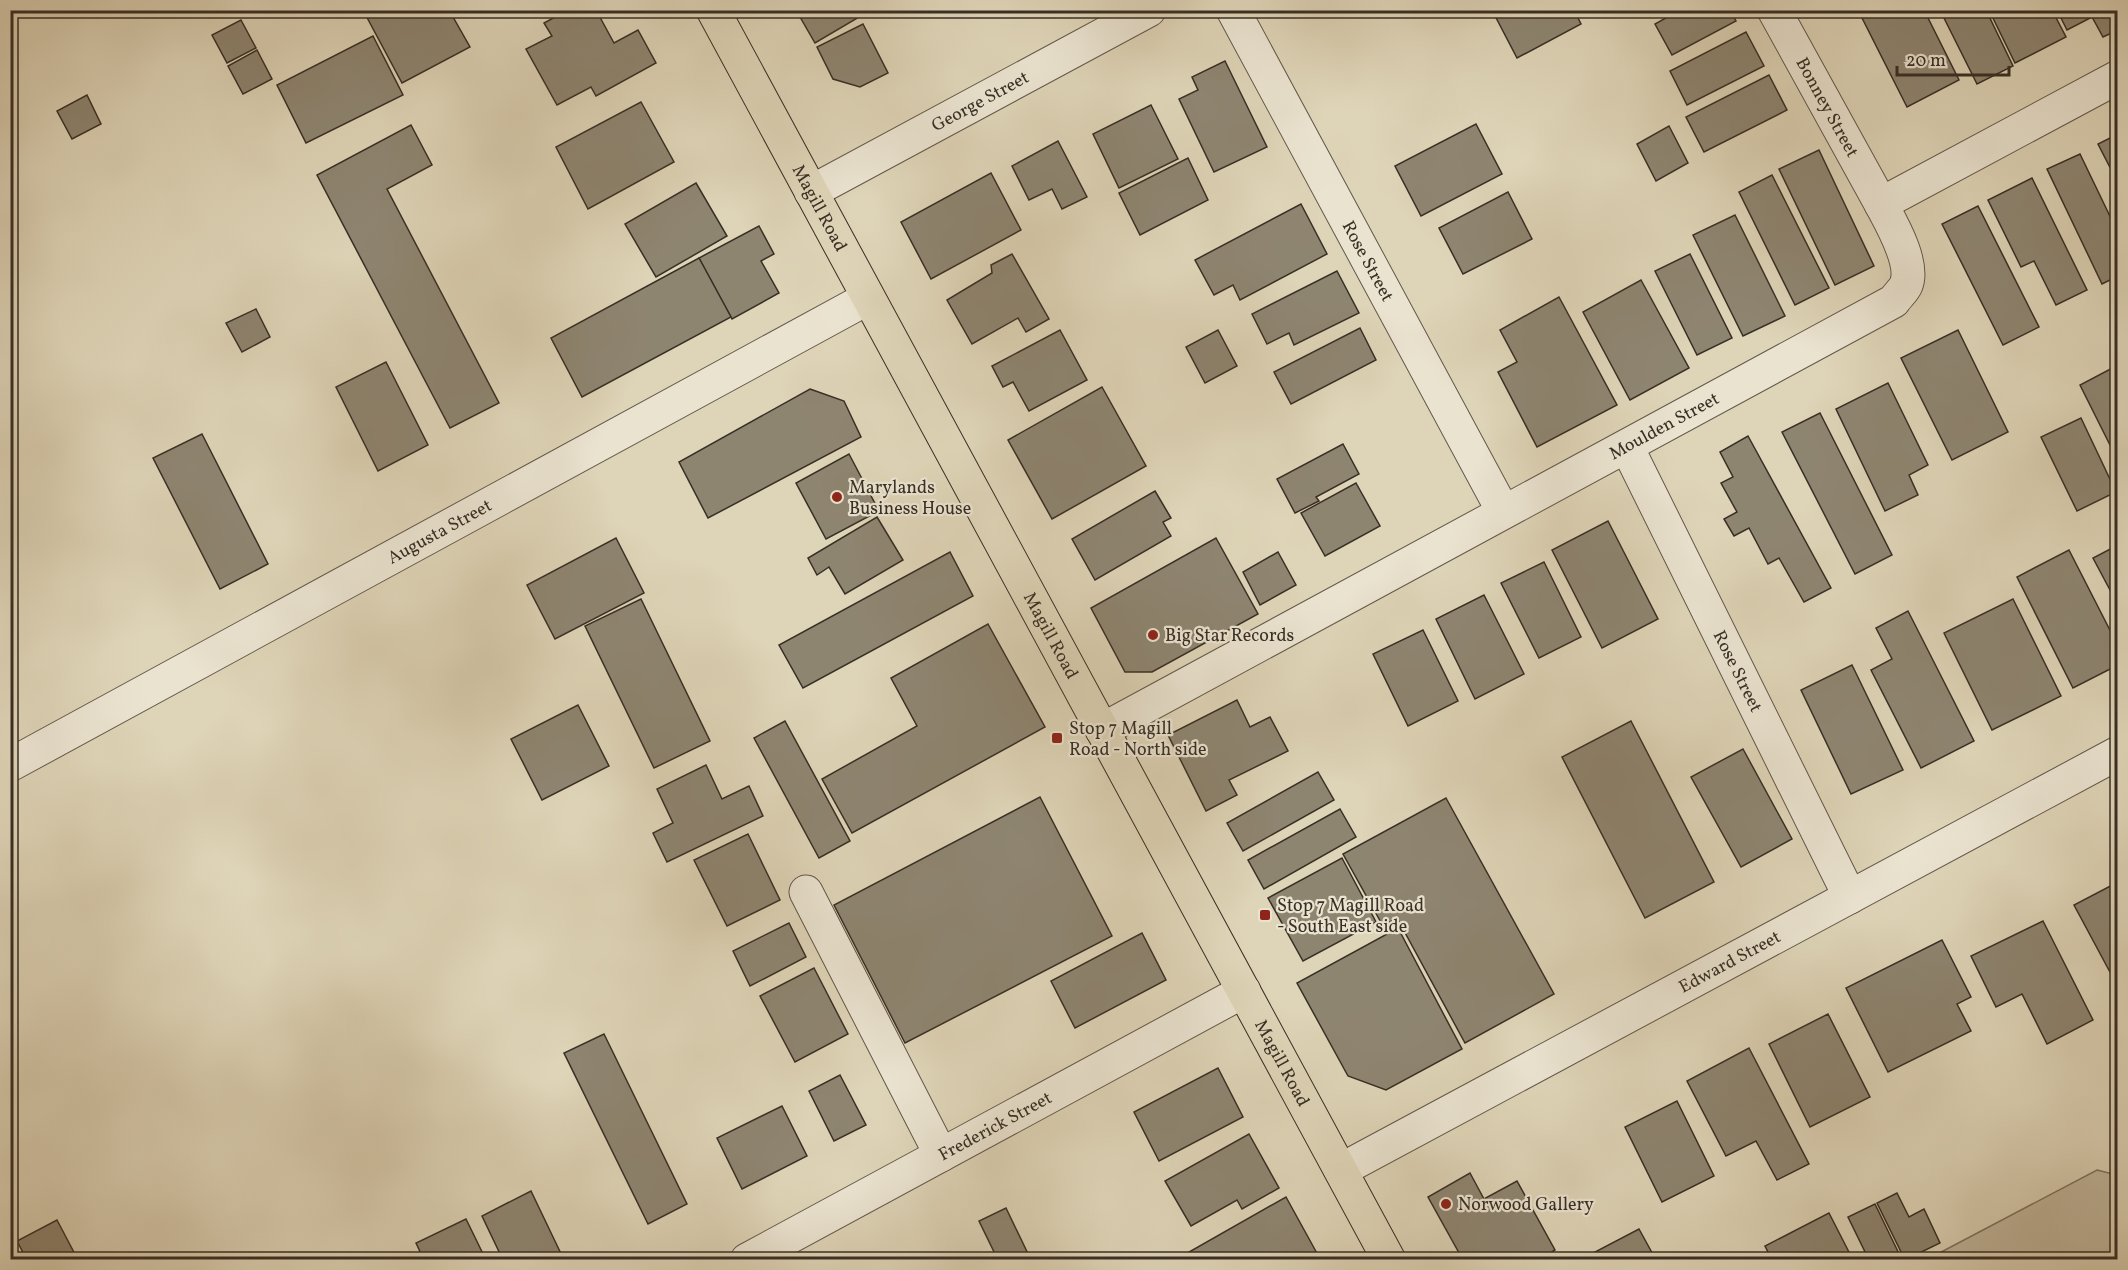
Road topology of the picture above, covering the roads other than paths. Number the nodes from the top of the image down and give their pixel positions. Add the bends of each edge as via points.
1 (713, 10) edge
2 (1149, 10) edge
3 (1233, 10) edge
4 (1774, 10) edge
5 (2118, 77) edge
6 (811, 192) junction
7 (1881, 204) junction
8 (868, 298) junction
9 (1627, 447) junction
10 (1503, 511) junction
11 (1102, 730) junction
12 (2118, 753) edge
13 (10, 765) edge
14 (806, 892) dead end
15 (1850, 897) junction
16 (1244, 991) junction
17 (941, 1155) junction
18 (1341, 1170) junction
19 (747, 1260) edge
20 (1389, 1260) edge

1 - 6 main road, Magill Road
2 - 6 street, George Street
3 - 10 street, Rose Street
4 - 7 street, Bonney Street
5 - 7 street
6 - 8 main road, Magill Road
7 - 9 street, Moulden Street via 1907,266 1906,285 1894,301
8 - 11 main road, Magill Road
8 - 13 street, Augusta Street
9 - 10 street, Moulden Street
9 - 15 street, Rose Street
10 - 11 street, Moulden Street
11 - 16 main road, Magill Road
12 - 15 street, Edward Street
14 - 17 street
15 - 18 street, Edward Street
16 - 17 street, Frederick Street
16 - 18 main road, Magill Road
17 - 19 street, Frederick Street
18 - 20 main road, Magill Road

